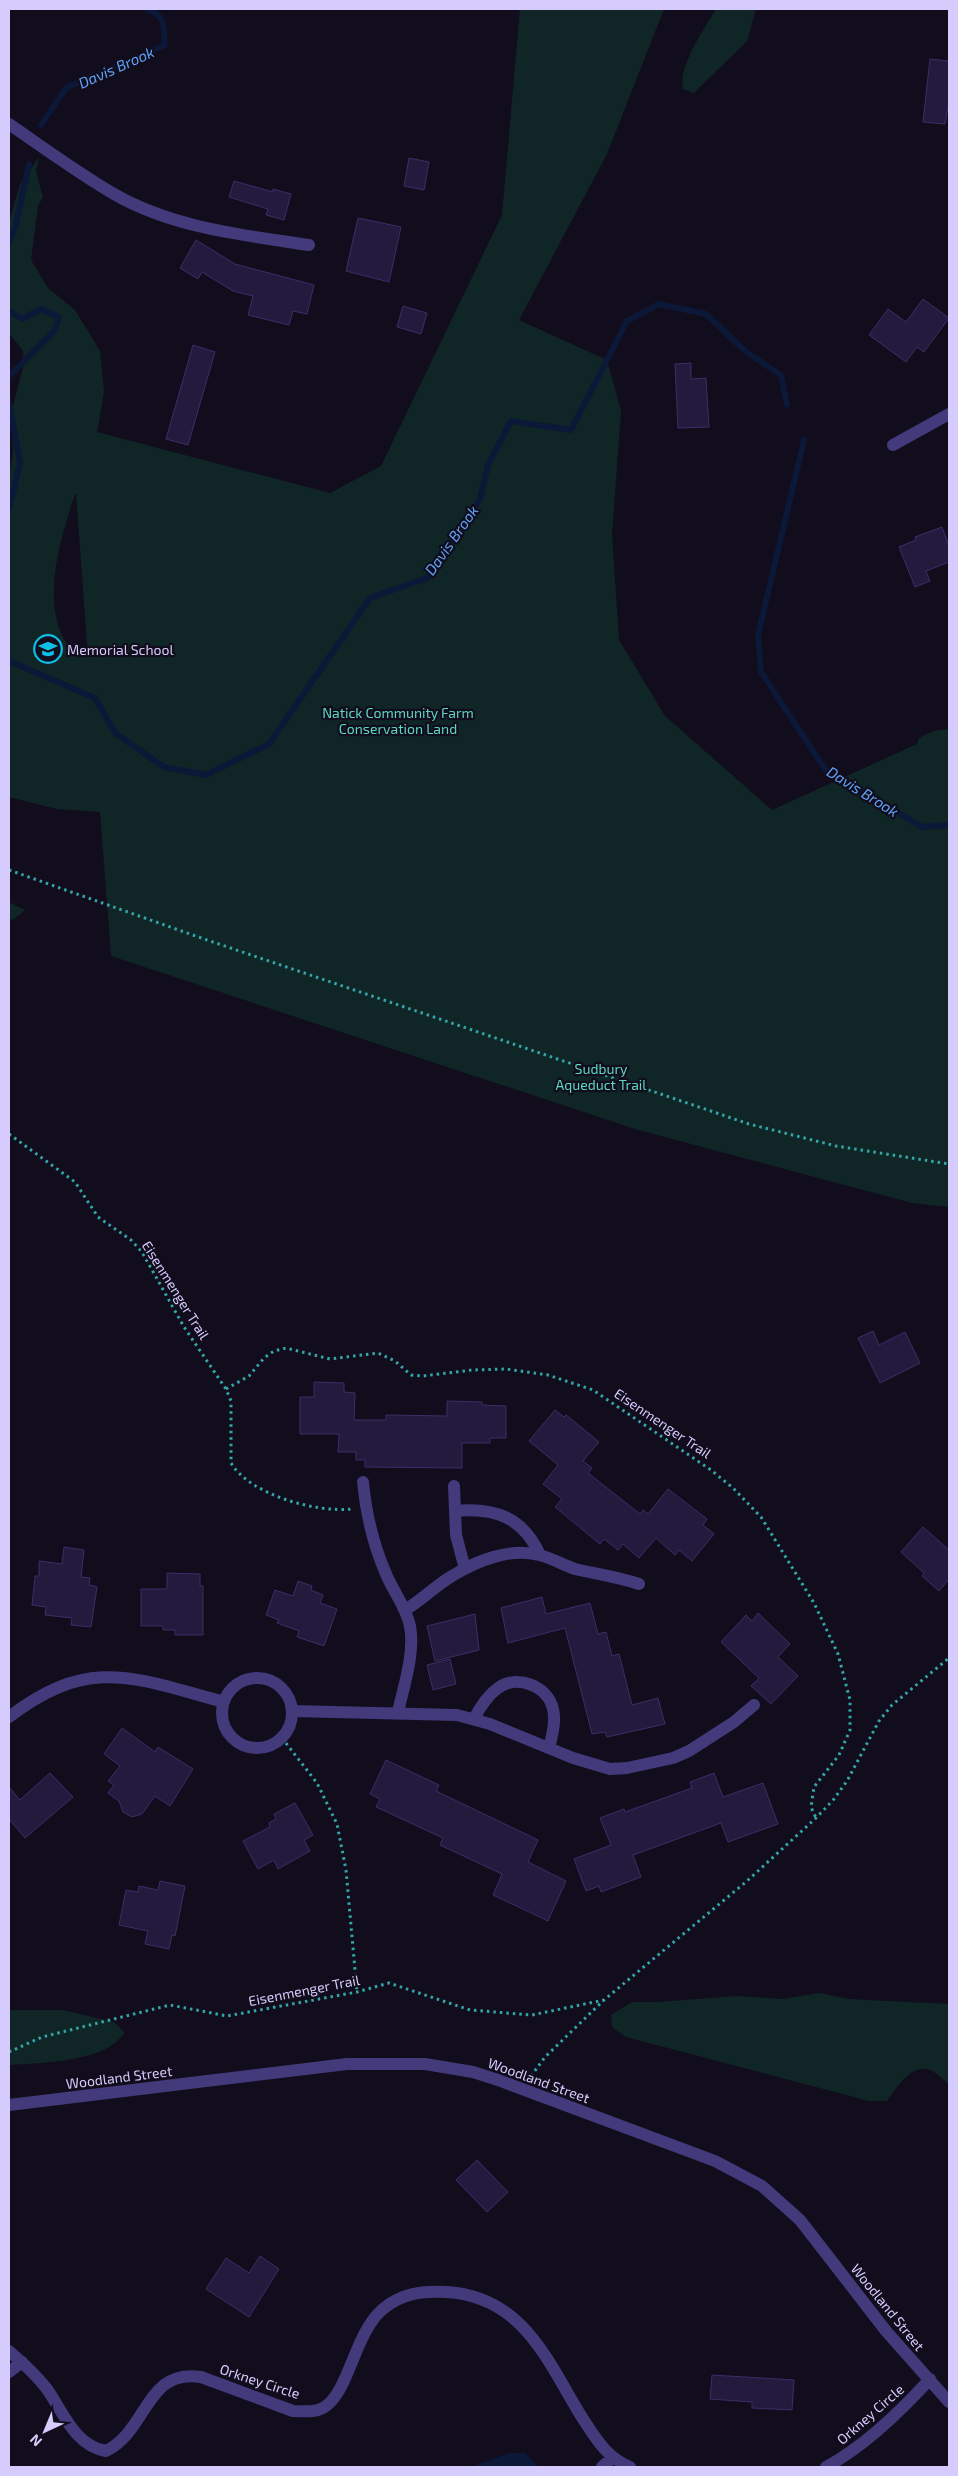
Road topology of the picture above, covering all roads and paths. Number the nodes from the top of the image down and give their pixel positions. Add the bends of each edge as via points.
1 (9, 124) edge
2 (309, 246) dead end
3 (949, 414) edge
4 (893, 445) dead end
5 (9, 870) edge
6 (9, 1134) edge
7 (949, 1164) edge
8 (226, 1388) junction
9 (363, 1482) dead end
10 (454, 1486) dead end
11 (365, 1508) junction
12 (455, 1511) junction
13 (540, 1555) junction
14 (465, 1569) junction
15 (639, 1584) dead end
16 (405, 1610) junction
17 (949, 1658) edge
18 (224, 1702) junction
19 (754, 1704) dead end
20 (292, 1712) junction
21 (398, 1712) junction
22 (9, 1717) edge
23 (474, 1719) junction
24 (282, 1738) junction
25 (549, 1748) junction
26 (816, 1818) junction
27 (357, 1992) junction
28 (604, 2000) junction
29 (9, 2052) edge
30 (524, 2090) junction
31 (9, 2106) edge
32 (9, 2351) edge
33 (22, 2362) junction
34 (9, 2372) edge
35 (930, 2380) junction
36 (949, 2400) edge
37 (612, 2458) junction
38 (602, 2467) edge
39 (630, 2467) edge
40 (826, 2467) edge

1 - 2 street via 115,195 159,214 214,230
3 - 4 street
5 - 7 path via 749,1124 836,1146
6 - 8 path, Eisenmenger Trail via 75,1182 98,1216 142,1252 184,1327
8 - 11 path, Eisenmenger Trail via 231,1401 231,1463 243,1478 302,1505 338,1511
8 - 26 path, Eisenmenger Trail via 249,1376 274,1351 286,1348 330,1359 378,1353 411,1375 506,1369 548,1375 592,1390 711,1470 761,1517 814,1603 838,1654 850,1700 850,1730 843,1748 814,1787 811,1808
9 - 11 street
10 - 12 street
11 - 16 street via 377,1552
12 - 13 street via 490,1510 505,1516 529,1535
12 - 14 street via 456,1535
13 - 14 street via 513,1552
13 - 15 street via 568,1567
14 - 16 street
16 - 21 street via 411,1640
17 - 26 path via 892,1705 879,1721 847,1781
18 - 20 street via 238,1684 255,1678 266,1679 284,1691
18 - 22 street via 150,1682 98,1676 47,1692
18 - 24 street via 223,1719 227,1731 236,1741 248,1747 262,1748
19 - 25 street via 746,1713 689,1751 643,1765 610,1768 591,1765
20 - 21 street
20 - 24 street via 291,1722
21 - 23 street
23 - 25 street
23 - 25 street via 481,1705 498,1687 522,1682 534,1685 551,1701 554,1712
24 - 27 path via 316,1783 337,1824 346,1870
26 - 28 path via 747,1881
27 - 28 path, Eisenmenger Trail via 389,1983 470,2010 532,2015
27 - 29 path, Eisenmenger Trail via 227,2016 170,2005 42,2037
28 - 30 path via 545,2057
30 - 31 street, Woodland Street via 450,2067 377,2062
30 - 35 street, Woodland Street via 715,2162 762,2186 800,2220 867,2308
32 - 33 street, Orkney Circle
33 - 34 street
33 - 37 street, Orkney Circle via 46,2388 76,2433 91,2446 106,2451 125,2438 162,2386 173,2378 188,2375 293,2411 309,2412 323,2408 342,2384 354,2352 376,2314 394,2300 414,2292 456,2292 494,2304 523,2325 600,2446
35 - 36 street, Woodland Street
35 - 40 street, Orkney Circle via 855,2448
37 - 38 street
37 - 39 street, Orkney Circle

